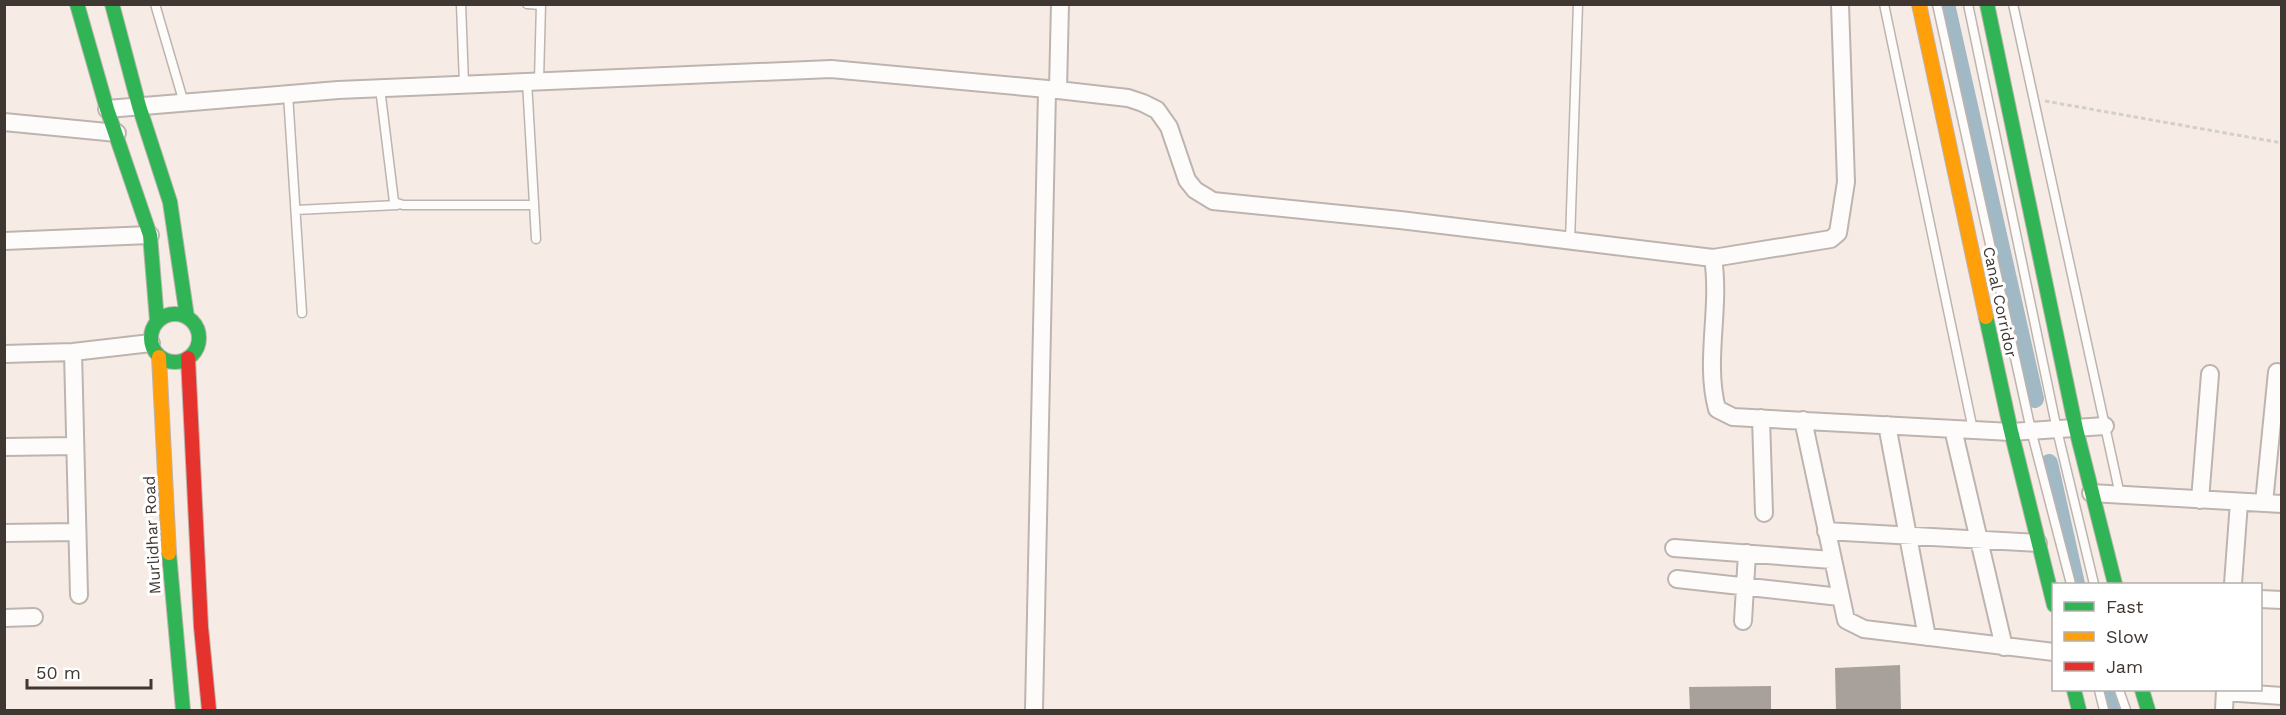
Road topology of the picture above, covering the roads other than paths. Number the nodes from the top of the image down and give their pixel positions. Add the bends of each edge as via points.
1 (76, 4) edge
2 (112, 4) edge
3 (155, 4) edge
4 (461, 4) edge
5 (527, 4) edge
6 (1060, 4) edge
7 (1578, 4) edge
8 (1840, 4) edge
9 (1884, 4) edge
10 (1919, 4) edge
11 (1937, 4) edge
12 (1968, 4) edge
13 (1988, 4) edge
14 (2013, 4) edge
15 (541, 5) edge
16 (533, 81) junction
17 (464, 84) junction
18 (380, 88) junction
19 (1053, 90) junction
20 (288, 94) junction
21 (184, 103) junction
22 (139, 106) junction
23 (106, 109) junction
24 (4, 122) edge
25 (117, 133) junction
26 (398, 205) junction
27 (534, 205) junction
28 (296, 210) junction
29 (150, 236) junction
30 (536, 239) dead end
31 (1570, 240) junction
32 (4, 241) edge
33 (1713, 258) junction
34 (302, 313) dead end
35 (187, 317) junction
36 (157, 321) junction
37 (155, 350) junction
38 (73, 352) junction
39 (4, 354) edge
40 (188, 358) junction
41 (2277, 372) dead end
42 (2210, 374) dead end
43 (1761, 418) junction
44 (1803, 420) junction
45 (1887, 425) junction
46 (2105, 426) junction
47 (1953, 429) junction
48 (2076, 429) junction
49 (1973, 430) junction
50 (2031, 430) junction
51 (2057, 430) junction
52 (2011, 432) junction
53 (75, 446) junction
54 (4, 447) edge
55 (2091, 493) junction
56 (2120, 495) junction
57 (2200, 500) junction
58 (2239, 502) junction
59 (2264, 503) junction
60 (2282, 504) edge
61 (1764, 513) dead end
62 (1826, 531) junction
63 (77, 532) junction
64 (4, 533) edge
65 (1909, 536) junction
66 (1979, 539) junction
67 (2038, 543) junction
68 (1674, 548) dead end
69 (1747, 553) junction
70 (1832, 560) junction
71 (1677, 579) dead end
72 (2070, 583) edge
73 (2094, 583) edge
74 (2114, 583) edge
75 (2233, 583) edge
76 (1745, 586) junction
77 (79, 595) dead end
78 (1840, 597) junction
79 (2052, 597) edge
80 (2262, 599) edge
81 (2282, 600) edge
82 (34, 617) dead end
83 (4, 618) edge
84 (1743, 621) dead end
85 (1927, 637) junction
86 (2004, 646) junction
87 (2052, 652) edge
88 (2074, 691) edge
89 (2098, 691) edge
90 (2119, 691) edge
91 (2142, 691) edge
92 (2225, 691) edge
93 (2282, 696) edge
94 (183, 711) edge
95 (209, 711) edge
96 (1034, 711) edge
97 (2079, 711) edge
98 (2104, 711) edge
99 (2126, 711) edge
100 (2148, 711) edge
101 (2224, 711) edge

1 - 23 street
2 - 22 street
3 - 21 lane
4 - 17 lane
5 - 15 lane
6 - 19 street
7 - 31 lane
8 - 33 street via 1846,182 1838,233 1831,239
9 - 49 lane
10 - 52 street, Canal Corridor
11 - 50 lane
12 - 51 lane
13 - 48 street
14 - 46 lane
15 - 16 lane
16 - 17 street
16 - 19 street via 817,68
16 - 27 lane
17 - 18 street
18 - 20 street
18 - 26 lane via 391,198
19 - 31 street via 1128,98 1157,110 1169,127 1187,180 1213,201
19 - 96 street
20 - 21 street
20 - 28 lane
21 - 22 street
22 - 23 street
22 - 35 street via 170,202
23 - 25 street
24 - 25 street
25 - 29 street
26 - 27 lane
26 - 28 lane
27 - 30 lane
28 - 34 lane
29 - 32 street
29 - 36 street
31 - 33 street
33 - 43 street via 1717,299 1711,387 1717,409 1733,417
35 - 36 street via 171,314
35 - 40 street via 199,337
36 - 37 street via 153,328
37 - 38 street
37 - 40 street via 173,362
37 - 94 street, Murlidhar Road
38 - 39 street
38 - 53 street
40 - 95 street
41 - 59 street
42 - 57 street
43 - 44 street
43 - 61 street
44 - 45 street
44 - 62 street
45 - 47 street
45 - 65 street
46 - 48 street
46 - 56 lane
47 - 49 street
47 - 66 street
48 - 51 street
48 - 55 street
49 - 52 street
50 - 51 street
50 - 52 street
50 - 72 lane
51 - 73 lane
52 - 67 street, Canal Corridor
53 - 54 street
53 - 63 street
55 - 56 street
55 - 74 street
56 - 57 street
57 - 58 street
58 - 59 street
58 - 75 street
59 - 60 street
62 - 65 street
62 - 70 street
63 - 64 street
63 - 77 street
65 - 66 street
65 - 85 street
66 - 67 street
66 - 86 street
67 - 79 street, Canal Corridor
68 - 69 street
69 - 70 street
69 - 76 street
70 - 78 street
71 - 76 street
76 - 78 street
76 - 84 street
78 - 85 street via 1846,620 1856,627
80 - 81 street
82 - 83 street
85 - 86 street
86 - 87 street
88 - 97 street
89 - 98 lane
90 - 99 lane
91 - 100 street
92 - 93 street
92 - 101 street

